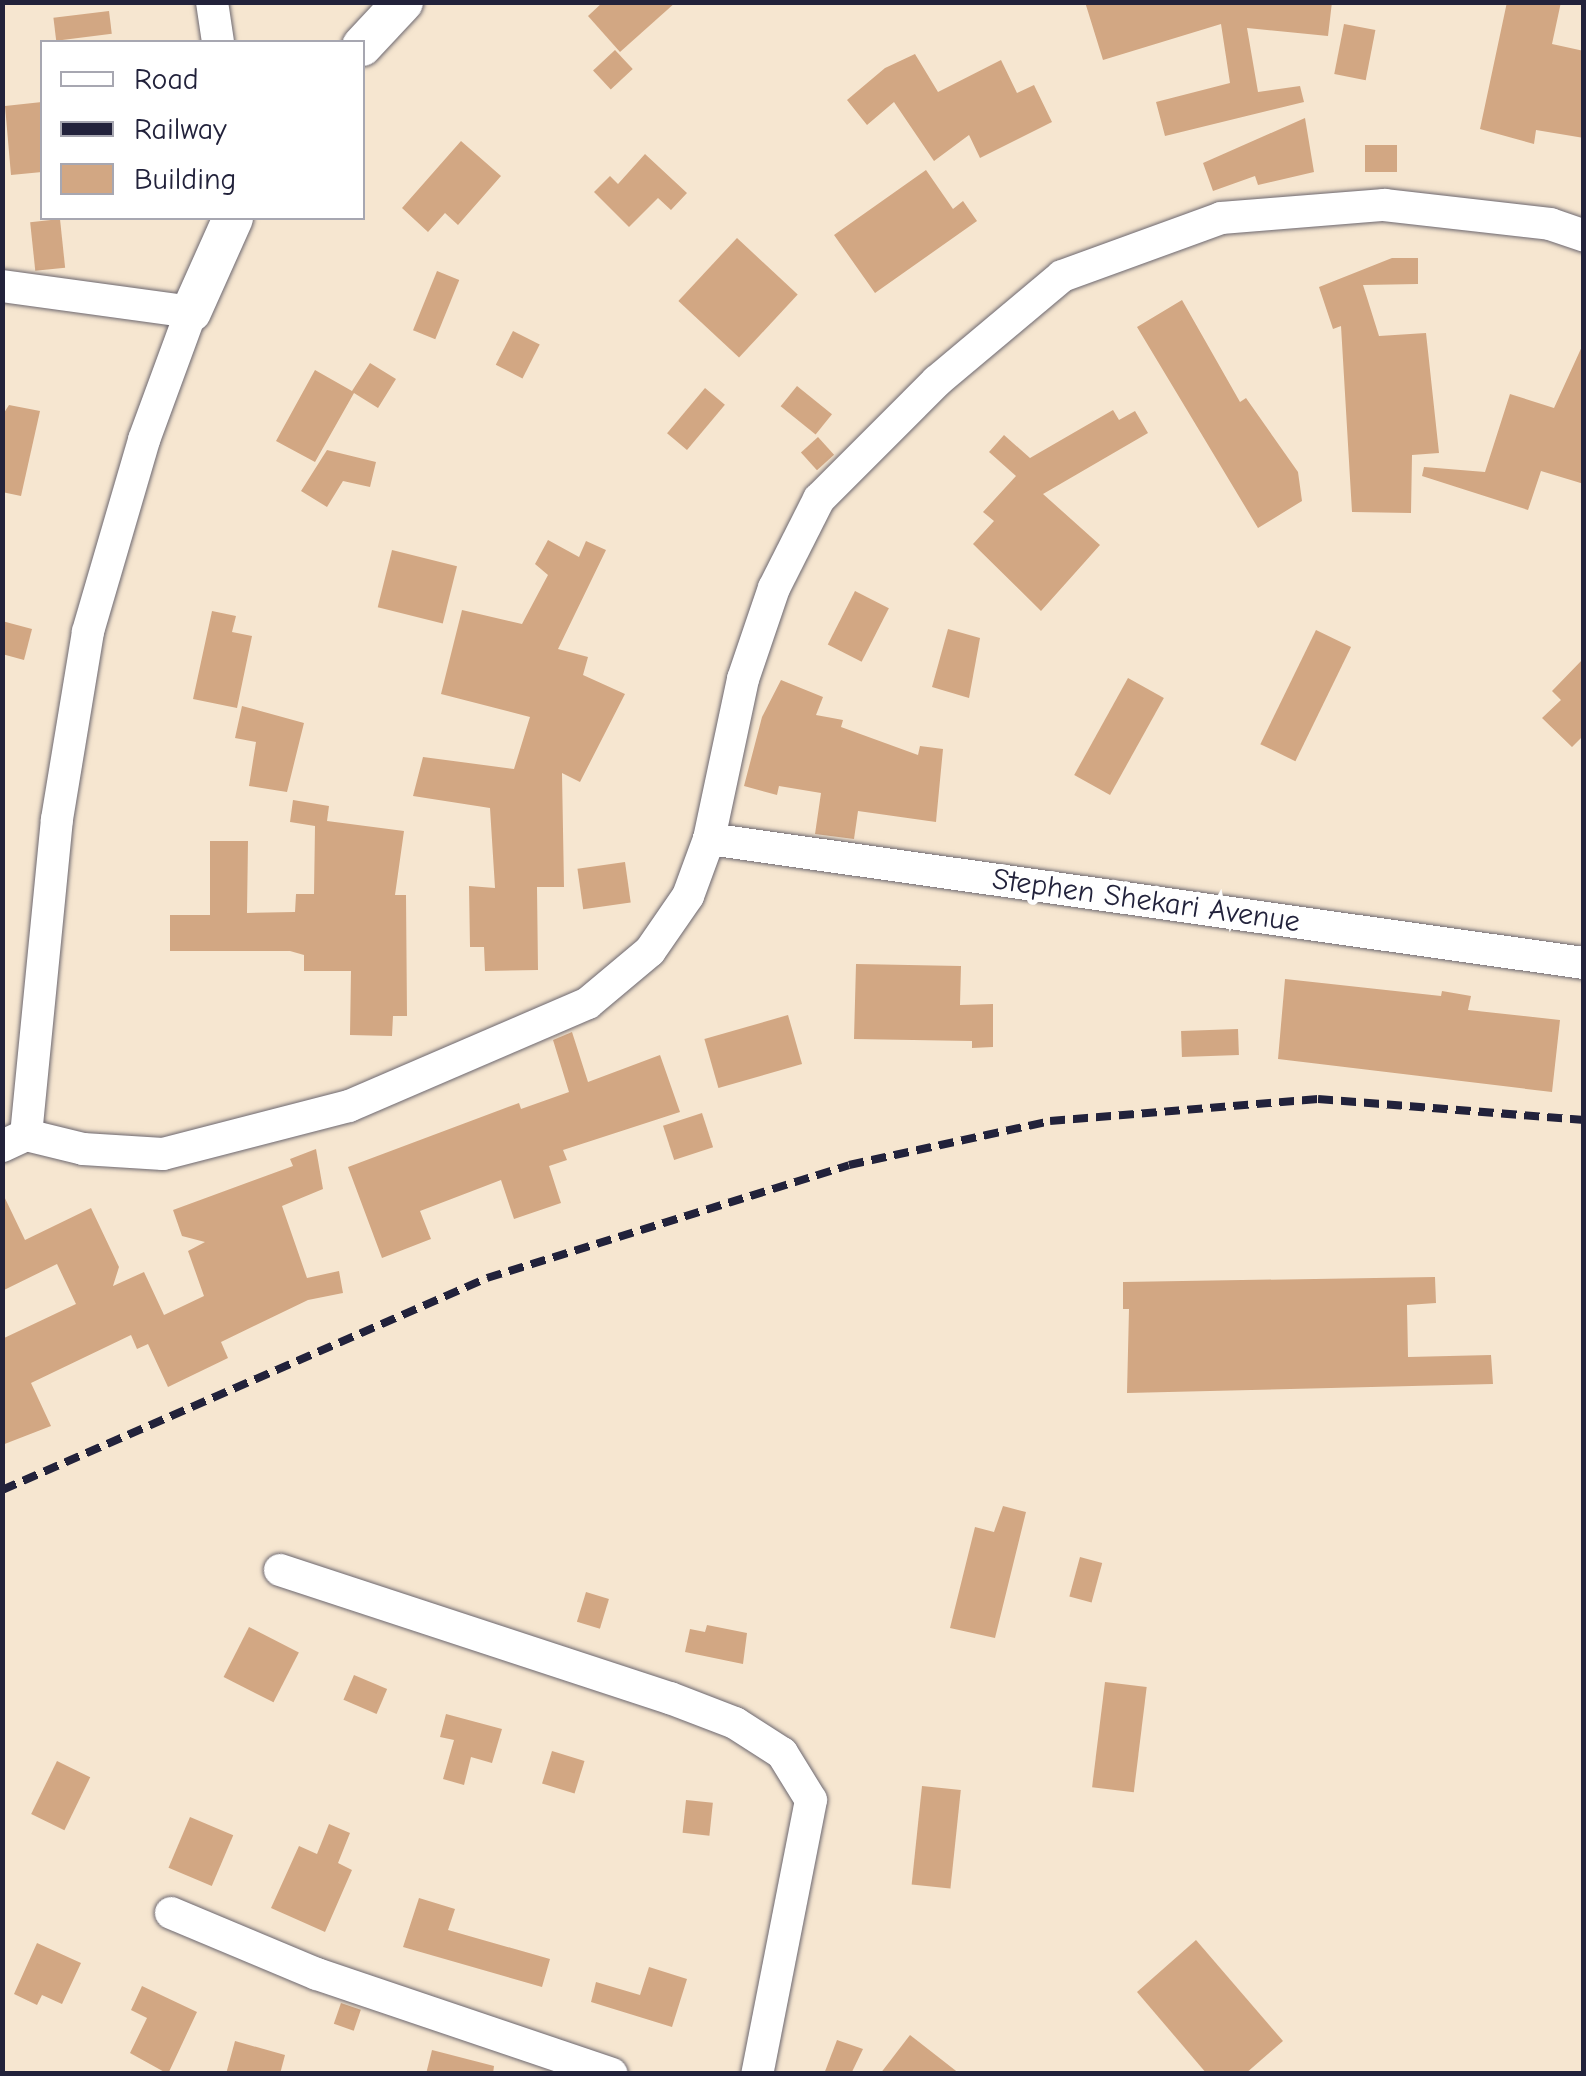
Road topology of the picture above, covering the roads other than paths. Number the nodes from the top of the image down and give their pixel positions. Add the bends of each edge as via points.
1 (212, 2) edge
2 (403, 2) edge
3 (218, 40) edge
4 (365, 43) edge
5 (233, 220) edge
6 (1584, 236) edge
7 (2, 286) edge
8 (191, 312) junction
9 (708, 839) junction
10 (1584, 963) edge
11 (14, 1140) edge
12 (280, 1570) dead end
13 (171, 1913) dead end
14 (612, 2074) edge
15 (757, 2074) edge

1 - 3 street
2 - 4 street
5 - 8 street
6 - 9 street via 1550,224 1384,205 1220,218 1062,276 936,382 819,499 774,588 744,679
7 - 8 street
8 - 11 street via 144,440 88,632
9 - 10 street, Stephen Shekari Avenue
9 - 11 street via 688,896 650,951 588,1004 349,1106 162,1154
12 - 15 street via 736,1722 782,1753 811,1800
13 - 14 street via 317,1974

